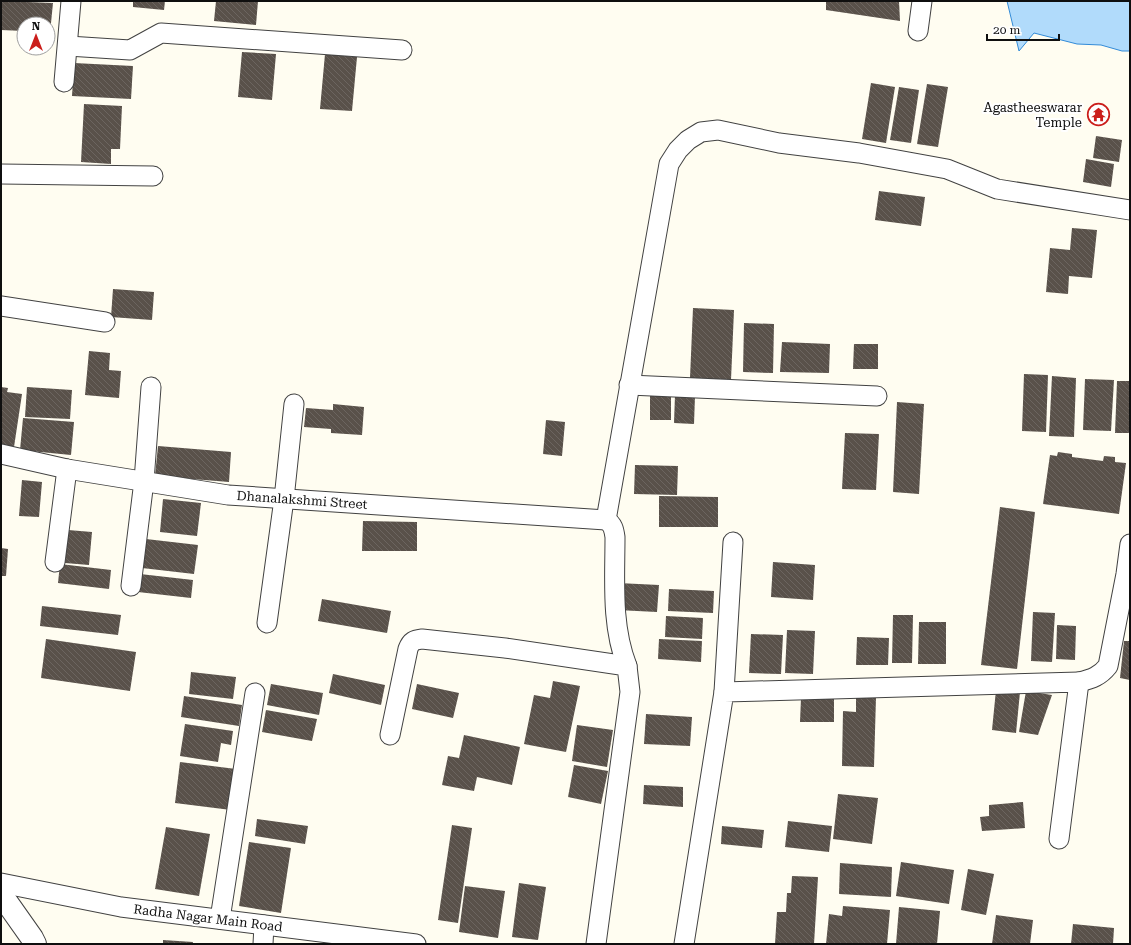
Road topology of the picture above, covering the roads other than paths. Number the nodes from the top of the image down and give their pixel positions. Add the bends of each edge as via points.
1 (72, 1) edge
2 (922, 1) edge
3 (918, 31) dead end
4 (68, 46) junction
5 (402, 50) dead end
6 (64, 82) dead end
7 (1, 174) edge
8 (153, 176) dead end
9 (1130, 210) edge
10 (1, 306) edge
11 (105, 322) dead end
12 (629, 385) junction
13 (151, 387) dead end
14 (877, 396) dead end
15 (294, 404) dead end
16 (1, 454) edge
17 (67, 469) junction
18 (144, 481) junction
19 (284, 499) junction
20 (606, 520) junction
21 (733, 542) dead end
22 (1130, 549) edge
23 (55, 562) dead end
24 (132, 586) dead end
25 (267, 623) dead end
26 (627, 666) junction
27 (1079, 682) junction
28 (724, 692) junction
29 (255, 693) dead end
30 (390, 736) dead end
31 (1059, 839) dead end
32 (1, 883) edge
33 (1, 894) edge
34 (220, 919) junction
35 (264, 925) junction
36 (35, 944) edge
37 (263, 944) edge
38 (416, 944) edge
39 (596, 944) edge
40 (684, 944) edge

1 - 4 street
2 - 3 street
4 - 5 street via 130,50 161,33
4 - 6 street
7 - 8 street
9 - 12 street via 997,189 948,169 858,153 779,143 718,130 701,132 678,150 669,164
10 - 11 street
12 - 14 street
12 - 20 street
13 - 18 street
15 - 19 street
16 - 17 street, Dhanalakshmi Street
17 - 18 street, Dhanalakshmi Street
17 - 23 street
18 - 19 street, Dhanalakshmi Street via 228,495
18 - 24 street
19 - 20 street, Dhanalakshmi Street
19 - 25 street
20 - 26 street via 613,528 615,537 615,611 621,650
21 - 28 street
22 - 27 street via 1108,666 1093,679
26 - 30 street via 505,648 414,640 408,649
26 - 39 street via 630,692
27 - 28 street
27 - 31 street
28 - 40 street
29 - 34 street
32 - 34 street, Radha Nagar Main Road via 121,907
33 - 36 street
34 - 35 street, Radha Nagar Main Road
35 - 37 street
35 - 38 street, Radha Nagar Main Road

